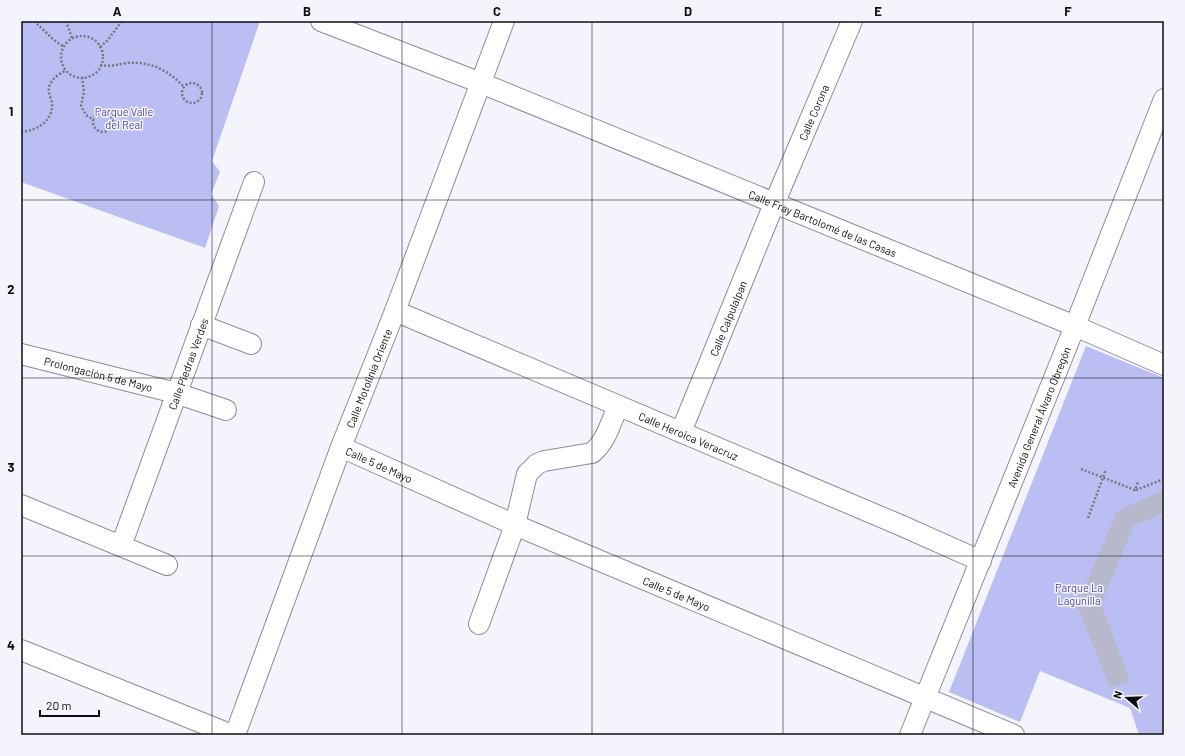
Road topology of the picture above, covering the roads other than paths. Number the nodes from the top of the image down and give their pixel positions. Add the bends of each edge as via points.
1 (321, 21) edge
2 (504, 21) edge
3 (852, 21) edge
4 (481, 83) junction
5 (1162, 108) edge
6 (254, 182) dead end
7 (774, 204) junction
8 (395, 311) junction
9 (201, 325) junction
10 (1075, 326) junction
11 (251, 344) dead end
12 (21, 354) edge
13 (1164, 365) edge
14 (176, 393) junction
15 (618, 406) junction
16 (226, 410) dead end
17 (681, 432) junction
18 (341, 447) junction
19 (21, 505) edge
20 (516, 525) junction
21 (120, 546) junction
22 (981, 561) junction
23 (167, 565) dead end
24 (478, 624) dead end
25 (21, 650) edge
26 (925, 698) junction
27 (233, 735) edge
28 (910, 735) edge
29 (1014, 735) edge

1 - 4 street, Calle Fray Bartolomé de las Casas
2 - 4 street, Calle Motolinía Oriente
3 - 7 street, Calle Corona
4 - 7 street, Calle Fray Bartolomé de las Casas
4 - 8 street, Calle Motolinía Oriente
5 - 10 street, Avenida General Álvaro Obregón
6 - 9 street, Calle Piedras Verdes
7 - 10 street, Calle Fray Bartolomé de las Casas
7 - 17 street, Calle Calpulalpan
8 - 15 street, Calle Heroica Veracruz
8 - 18 street, Calle Motolinía Oriente
9 - 11 street
9 - 14 street, Calle Piedras Verdes
10 - 13 street, Calle Fray Bartolomé de las Casas
10 - 22 street, Avenida General Álvaro Obregón
12 - 14 street, Prolongación 5 de Mayo
14 - 16 street, Prolongación 5 de Mayo
14 - 21 street, Calle Piedras Verdes
15 - 17 street, Calle Heroica Veracruz
15 - 20 street via 606,433 592,453 544,461 532,469 525,481
17 - 22 street, Calle Heroica Veracruz
18 - 20 street, Calle 5 de Mayo
18 - 27 street, Calle Motolinía Oriente
19 - 21 street
20 - 24 street
20 - 26 street, Calle 5 de Mayo
21 - 23 street
22 - 26 street, Avenida General Álvaro Obregón
25 - 27 street
26 - 28 street, Avenida General Álvaro Obregón
26 - 29 street, Calle 5 de Mayo

